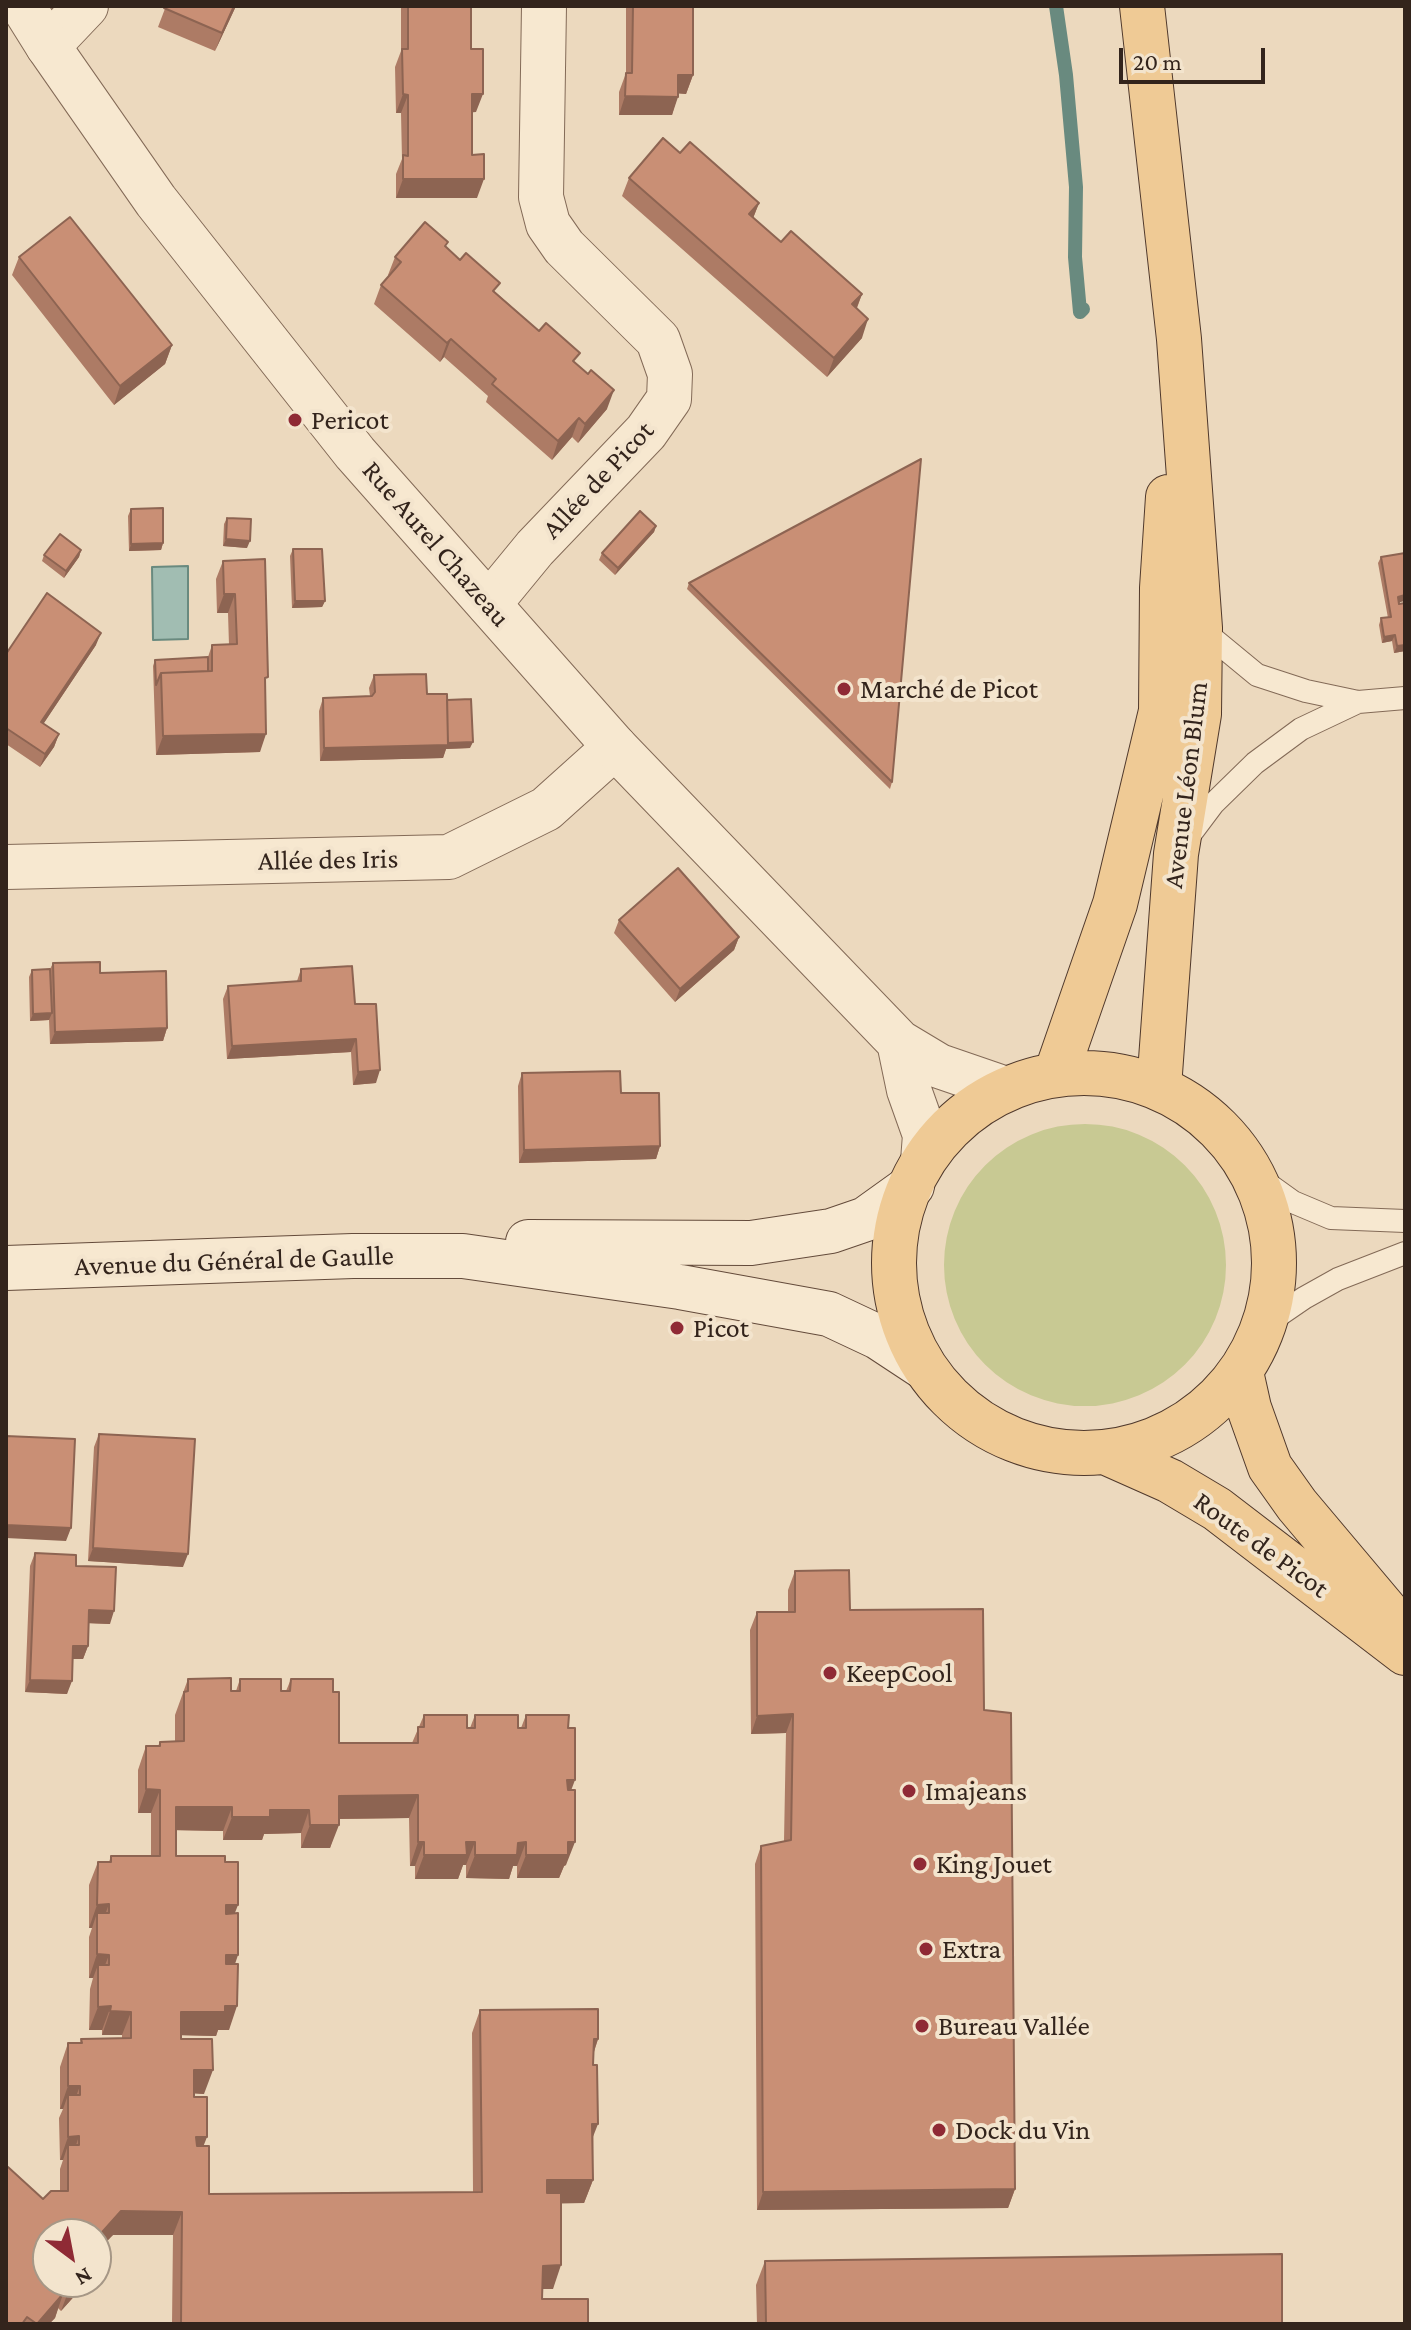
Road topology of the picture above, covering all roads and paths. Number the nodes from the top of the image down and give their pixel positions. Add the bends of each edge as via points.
1 (23, 6) edge
2 (86, 6) edge
3 (544, 6) edge
4 (1142, 6) edge
5 (48, 46) junction
6 (1179, 339) junction
7 (489, 604) junction
8 (1200, 628) junction
9 (1405, 698) edge
10 (1358, 702) junction
11 (615, 747) junction
12 (1176, 854) junction
13 (6, 867) edge
14 (899, 1042) junction
15 (1056, 1074) junction
16 (1159, 1087) junction
17 (1006, 1089) junction
18 (918, 1173) junction
19 (1254, 1174) junction
20 (1405, 1221) edge
21 (1405, 1253) edge
22 (463, 1256) junction
23 (6, 1268) edge
24 (1266, 1324) junction
25 (922, 1366) junction
26 (1241, 1372) junction
27 (1107, 1453) junction
28 (1405, 1633) edge
29 (1405, 1653) edge

1 - 5 street, Rue Aurel Chazeau
2 - 5 street
3 - 7 street, Allée de Picot via 541,197 548,224 564,247 658,340 670,374 669,399 646,432
4 - 6 main road, Avenue Léon Blum
5 - 7 street, Rue Aurel Chazeau via 156,201 355,453
6 - 8 main road, Avenue Léon Blum
6 - 15 main road, Avenue Léon Blum via 1162,588 1161,711 1115,904
7 - 11 street, Rue Aurel Chazeau
8 - 10 lane via 1257,675
8 - 12 main road, Avenue Léon Blum via 1199,714
9 - 10 lane
10 - 12 lane via 1301,729 1255,763 1213,804
11 - 13 street, Allée des Iris via 546,809 449,857
11 - 14 street, Rue Aurel Chazeau
12 - 16 main road, Avenue Léon Blum
14 - 17 street, Rue Aurel Chazeau via 939,1066
14 - 18 street via 925,1135
15 - 16 main road via 1109,1073
15 - 17 main road
16 - 19 main road via 1204,1113
17 - 18 main road via 961,1117
18 - 22 street, Avenue du Général de Gaulle via 866,1219 831,1231 764,1241 530,1242
18 - 25 main road via 899,1213 894,1293
19 - 20 lane via 1293,1202 1331,1218
19 - 24 main road via 1271,1217 1276,1263
21 - 24 lane via 1338,1279
22 - 23 street, Avenue du Général de Gaulle
22 - 25 street, Avenue du Général de Gaulle via 829,1314
24 - 26 main road
25 - 27 main road via 981,1428 1029,1447 1075,1456
26 - 27 main road via 1197,1416 1151,1443
26 - 28 main road, Route de Picot via 1270,1467
27 - 29 main road, Route de Picot via 1217,1509

